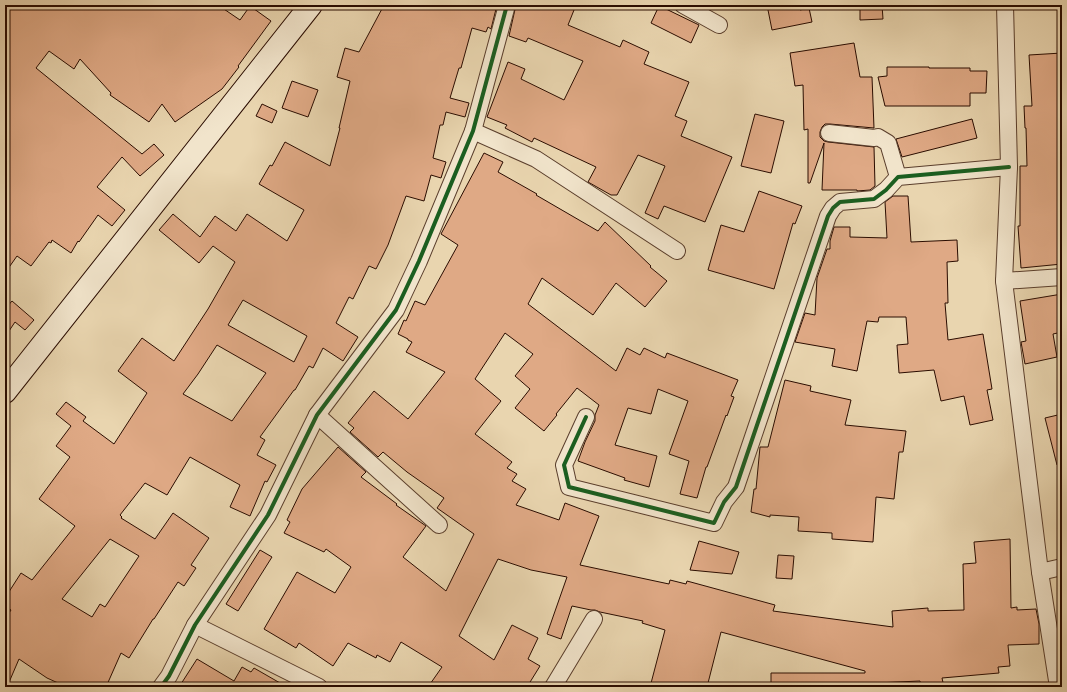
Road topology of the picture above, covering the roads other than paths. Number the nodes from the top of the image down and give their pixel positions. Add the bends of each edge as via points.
1 (311, 5) edge
2 (507, 5) edge
3 (683, 5) edge
4 (1004, 5) edge
5 (719, 26) dead end
6 (473, 131) junction
7 (829, 133) dead end
8 (1009, 167) junction
9 (898, 177) junction
10 (677, 251) dead end
11 (1062, 277) edge
12 (1004, 281) junction
13 (5, 392) edge
14 (317, 415) junction
15 (586, 417) dead end
16 (440, 525) dead end
17 (1062, 567) edge
18 (1040, 572) junction
19 (594, 619) dead end
20 (195, 625) junction
21 (161, 687) edge
22 (319, 687) edge
23 (553, 687) edge
24 (1058, 687) edge

1 - 13 street
2 - 6 street
3 - 5 street
4 - 8 street
6 - 10 street via 536,159
6 - 14 street via 396,310
7 - 9 street via 878,137 888,143
8 - 9 street
8 - 12 street
9 - 15 street via 874,199 840,202 832,208 736,487 724,502 714,523 569,487 564,465
11 - 12 street
12 - 18 street
14 - 16 street
14 - 20 street via 268,515
17 - 18 street
18 - 24 street
19 - 23 street
20 - 21 street
20 - 22 street

